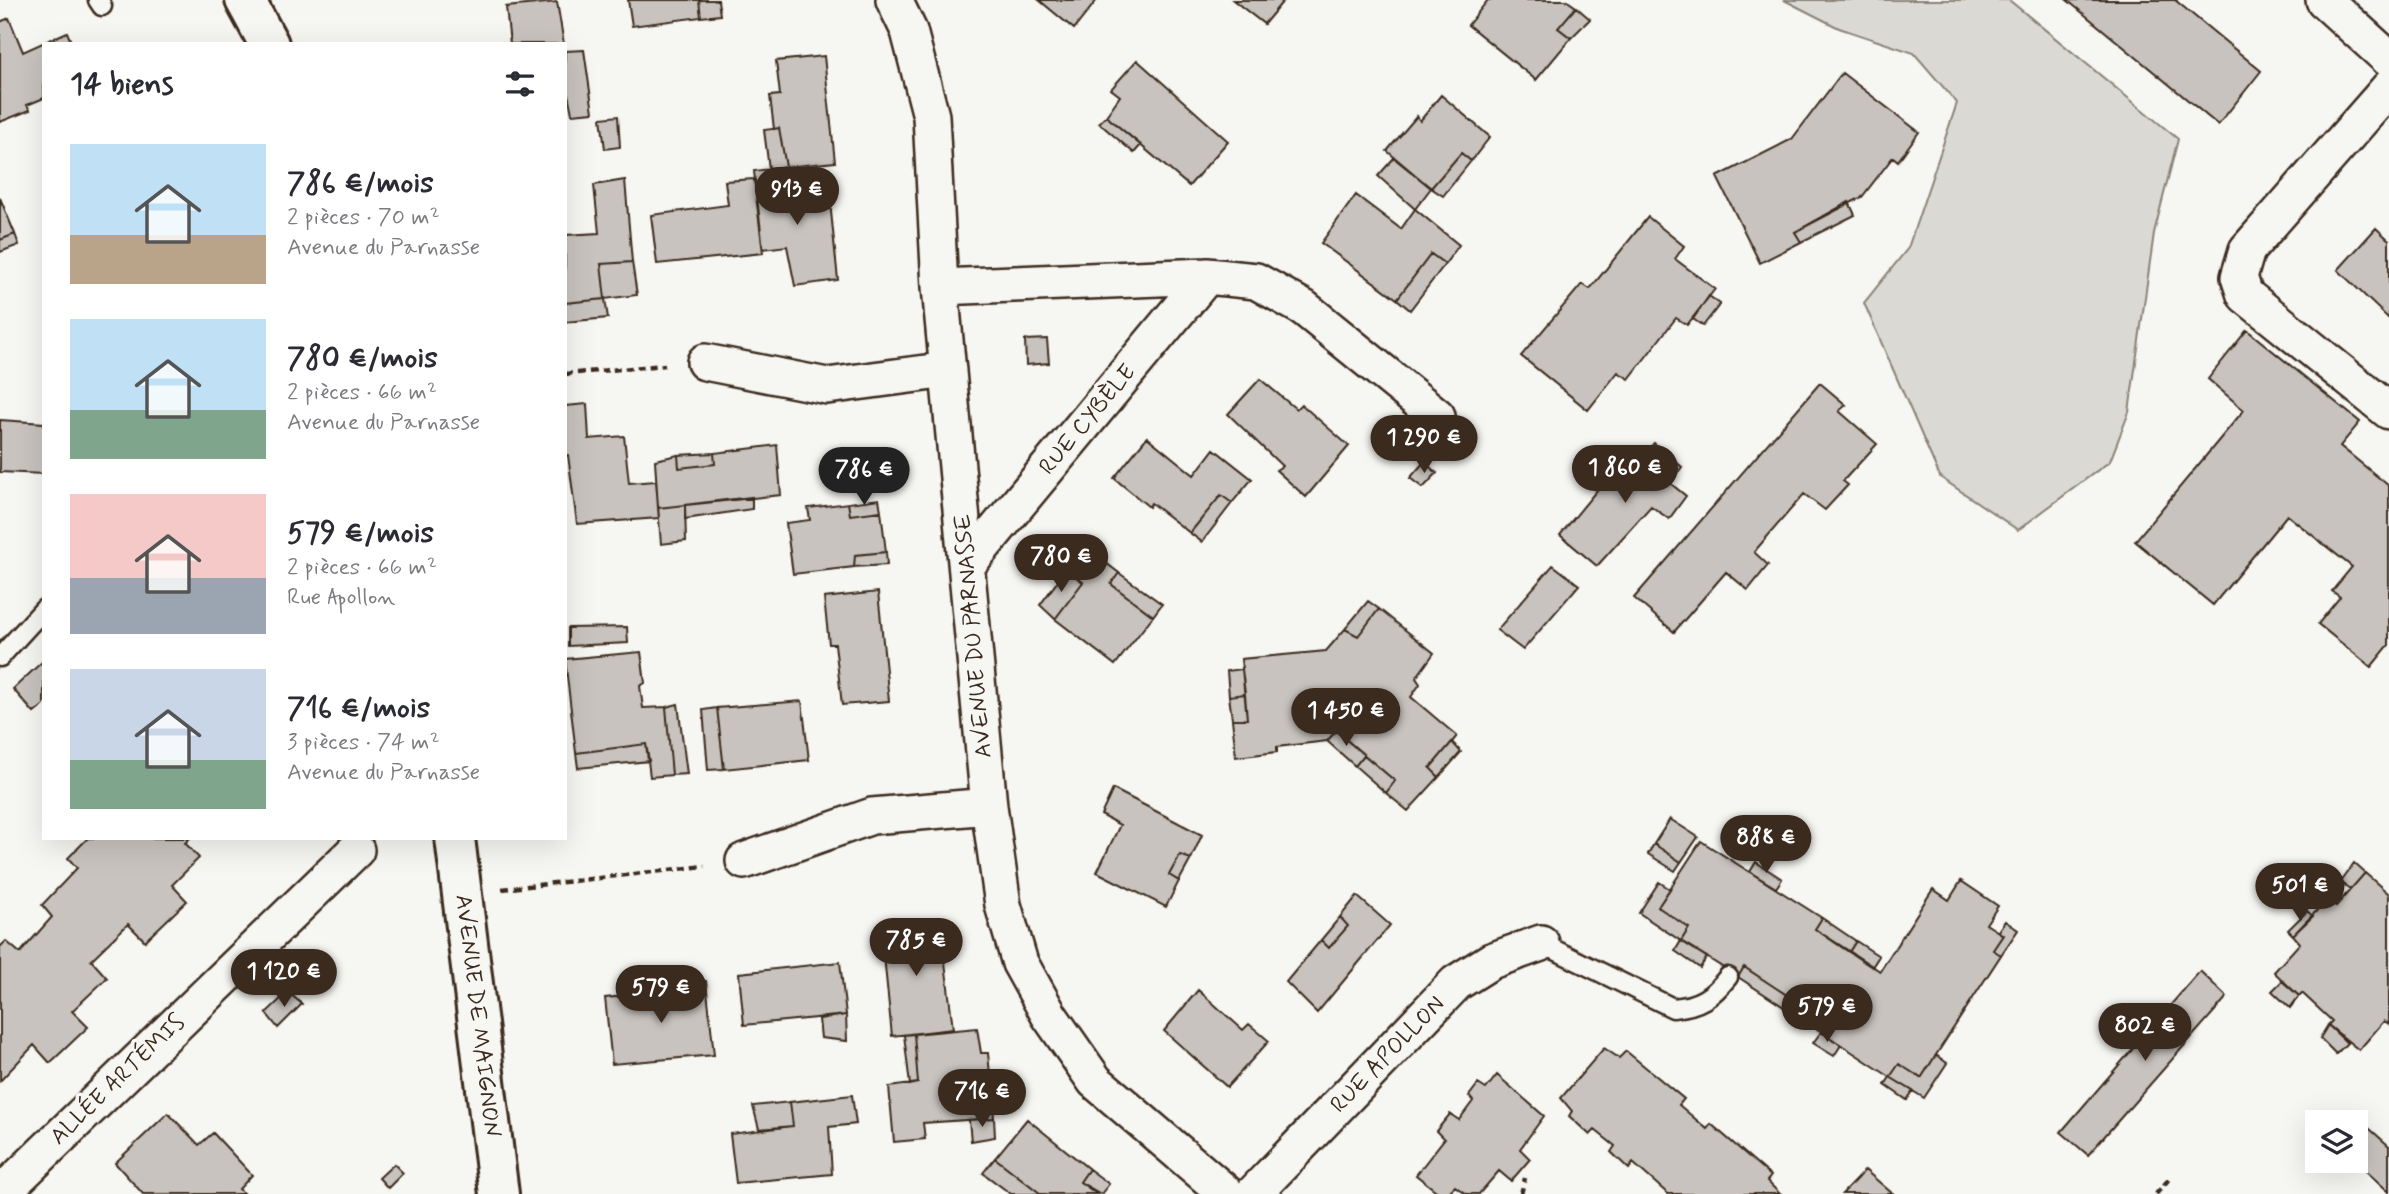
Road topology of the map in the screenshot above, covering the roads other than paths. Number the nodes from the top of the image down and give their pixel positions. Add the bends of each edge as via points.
1 (245, 0) edge
2 (894, 0) edge
3 (2324, 0) edge
4 (268, 42) edge
5 (2389, 60) edge
6 (2389, 88) edge
7 (1208, 276) junction
8 (940, 287) junction
9 (705, 362) road end
10 (948, 370) junction
11 (2389, 411) edge
12 (1437, 416) dead end
13 (968, 564) junction
14 (42, 611) edge
15 (0, 657) edge
16 (989, 806) junction
17 (455, 840) edge
18 (356, 850) dead end
19 (744, 861) road end
20 (1541, 943) joint
21 (1728, 977) dead end
22 (1, 1193) edge
23 (499, 1194) edge
24 (1227, 1194) edge
25 (1253, 1194) edge

1 - 4 street
2 - 8 street, AVENUE DU PARNASSE via 909,31 931,116
3 - 5 street
6 - 11 street via 2247,250 2239,277 2245,295
7 - 8 street
7 - 12 street via 1256,281 1304,308
7 - 13 street, RUE CYBÈLE
8 - 10 street, AVENUE DU PARNASSE
9 - 10 street via 827,386
10 - 13 street, AVENUE DU PARNASSE
13 - 16 street, AVENUE DU PARNASSE
14 - 15 lane
16 - 19 street via 872,816
16 - 24 street, AVENUE DU PARNASSE via 1003,905 1020,963 1049,1015 1095,1081
17 - 23 street, AVENUE DE MAIGNON
18 - 22 street, ALLÉE ARTÉMIS
20 - 21 lane via 1673,1008 1706,1001
20 - 25 street, RUE APOLLON via 1491,961 1456,983

